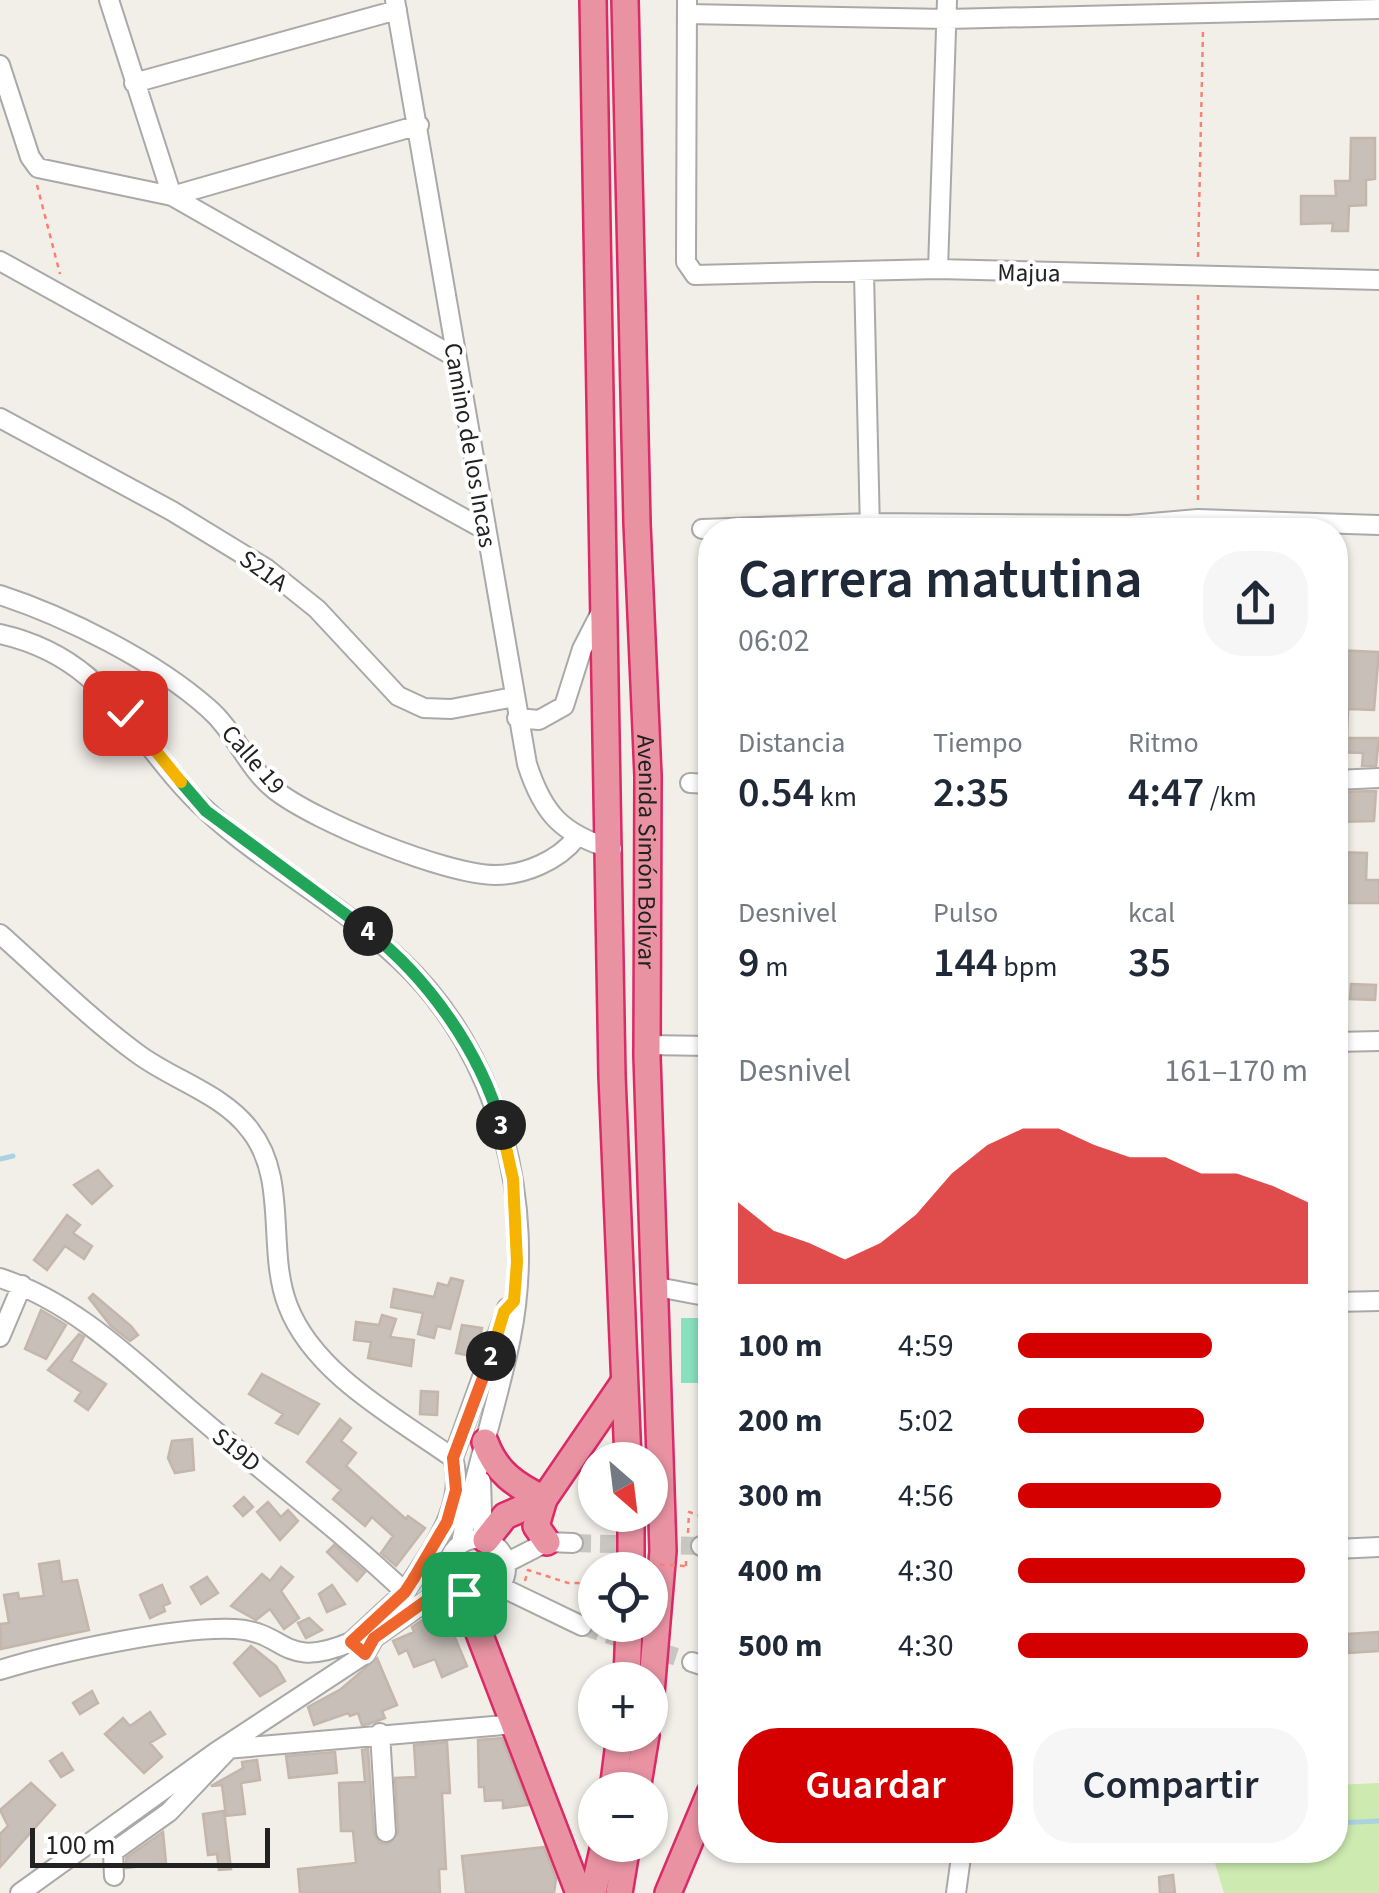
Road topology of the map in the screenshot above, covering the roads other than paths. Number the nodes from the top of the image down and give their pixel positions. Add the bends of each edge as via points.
1 (109, 0) edge
2 (593, 0) edge
3 (625, 0) edge
4 (396, 5) edge
5 (687, 7) edge
6 (1203, 8) edge
7 (947, 10) edge
8 (1379, 10) edge
9 (0, 65) edge
10 (134, 83) junction
11 (418, 124) junction
12 (172, 196) junction
13 (0, 261) edge
14 (938, 270) junction
15 (864, 274) junction
16 (1379, 280) edge
17 (456, 357) junction
18 (0, 418) edge
19 (870, 518) edge
20 (1348, 524) edge
21 (1379, 525) edge
22 (485, 530) junction
23 (0, 596) edge
24 (605, 604) junction
25 (0, 634) edge
26 (514, 697) junction
27 (518, 718) junction
28 (1379, 778) edge
29 (1348, 779) edge
30 (690, 783) dead end
31 (698, 783) edge
32 (576, 838) junction
33 (612, 849) junction
34 (0, 934) edge
35 (1379, 1041) edge
36 (1348, 1042) edge
37 (647, 1044) junction
38 (698, 1046) edge
39 (0, 1278) edge
40 (22, 1285) junction
41 (652, 1286) junction
42 (698, 1295) edge
43 (514, 1301) junction
44 (1379, 1301) edge
45 (1348, 1302) edge
46 (0, 1336) edge
47 (622, 1385) junction
48 (627, 1442) edge
49 (483, 1451) junction
50 (453, 1458) junction
51 (544, 1498) junction
52 (476, 1541) junction
53 (547, 1542) junction
54 (574, 1543) tunnel mouth
55 (1379, 1548) edge
56 (1348, 1549) edge
57 (506, 1564) junction
58 (500, 1586) junction
59 (458, 1588) junction
60 (405, 1592) junction
61 (578, 1624) tunnel mouth
62 (358, 1648) junction
63 (653, 1662) edge
64 (0, 1670) edge
65 (515, 1724) junction
66 (380, 1732) junction
67 (223, 1750) junction
68 (698, 1822) edge
69 (386, 1832) dead end
70 (600, 1862) edge
71 (624, 1862) edge
72 (960, 1863) edge
73 (114, 1876) dead end
74 (20, 1893) edge
75 (579, 1893) edge
76 (593, 1893) edge
77 (619, 1893) edge
78 (668, 1893) edge
79 (956, 1893) edge

1 - 10 street
2 - 24 highway, Avenida Simón Bolívar
3 - 37 highway, Avenida Simón Bolívar via 648,776
4 - 10 street
4 - 11 street, Camino de los Incas
5 - 7 street
5 - 15 street, Majua via 686,262 702,278
6 - 7 street
6 - 8 street
7 - 14 street
9 - 12 street via 30,157 47,173
10 - 12 street
11 - 12 street
11 - 17 street, Camino de los Incas
12 - 17 street
13 - 22 street
14 - 15 street, Majua
14 - 16 street, Majua
15 - 19 street
17 - 22 street, Camino de los Incas
18 - 26 street, S21A via 267,569 318,609 398,696 451,710
20 - 21 street
22 - 26 street, Camino de los Incas
23 - 32 street, Calle 19 via 89,632 178,687 208,708 272,788 333,824 482,874 555,858
24 - 27 street via 564,706 540,720
24 - 33 highway, Avenida Simón Bolívar
25 - 43 street via 76,664 206,811 372,934 434,998 487,1086 502,1126 513,1179
26 - 27 street, Camino de los Incas
27 - 32 street, Camino de los Incas via 534,788
28 - 29 street
30 - 31 street
32 - 33 street, Camino de los Incas
33 - 47 highway, Avenida Simón Bolívar
34 - 50 street via 137,1054 240,1117 262,1149 284,1293 298,1326 328,1363
35 - 36 street
37 - 38 street
37 - 41 highway, Avenida Simón Bolívar
39 - 40 street, S19D
40 - 46 street
40 - 60 street, S19D via 134,1360
41 - 42 street
41 - 63 highway, Avenida Simón Bolívar via 662,1551
43 - 49 street
43 - 50 street via 504,1312
44 - 45 street
47 - 48 highway, Avenida Simón Bolívar
47 - 51 highway
49 - 51 highway via 510,1480
49 - 52 street
50 - 60 street via 456,1490 447,1522
51 - 52 highway via 505,1516
51 - 53 highway via 536,1526
52 - 57 street via 499,1549
52 - 59 street via 450,1557
53 - 54 street
53 - 57 street
55 - 56 street
57 - 58 street
58 - 59 street via 483,1596
58 - 61 street
59 - 62 street
59 - 65 highway
60 - 62 street
62 - 64 street via 306,1654 252,1632 220,1629
62 - 67 street
65 - 66 street
65 - 75 highway
66 - 67 street
66 - 69 street
67 - 73 street via 212,1772 113,1852
67 - 74 street
68 - 78 highway
70 - 76 highway
71 - 77 highway
72 - 79 street

